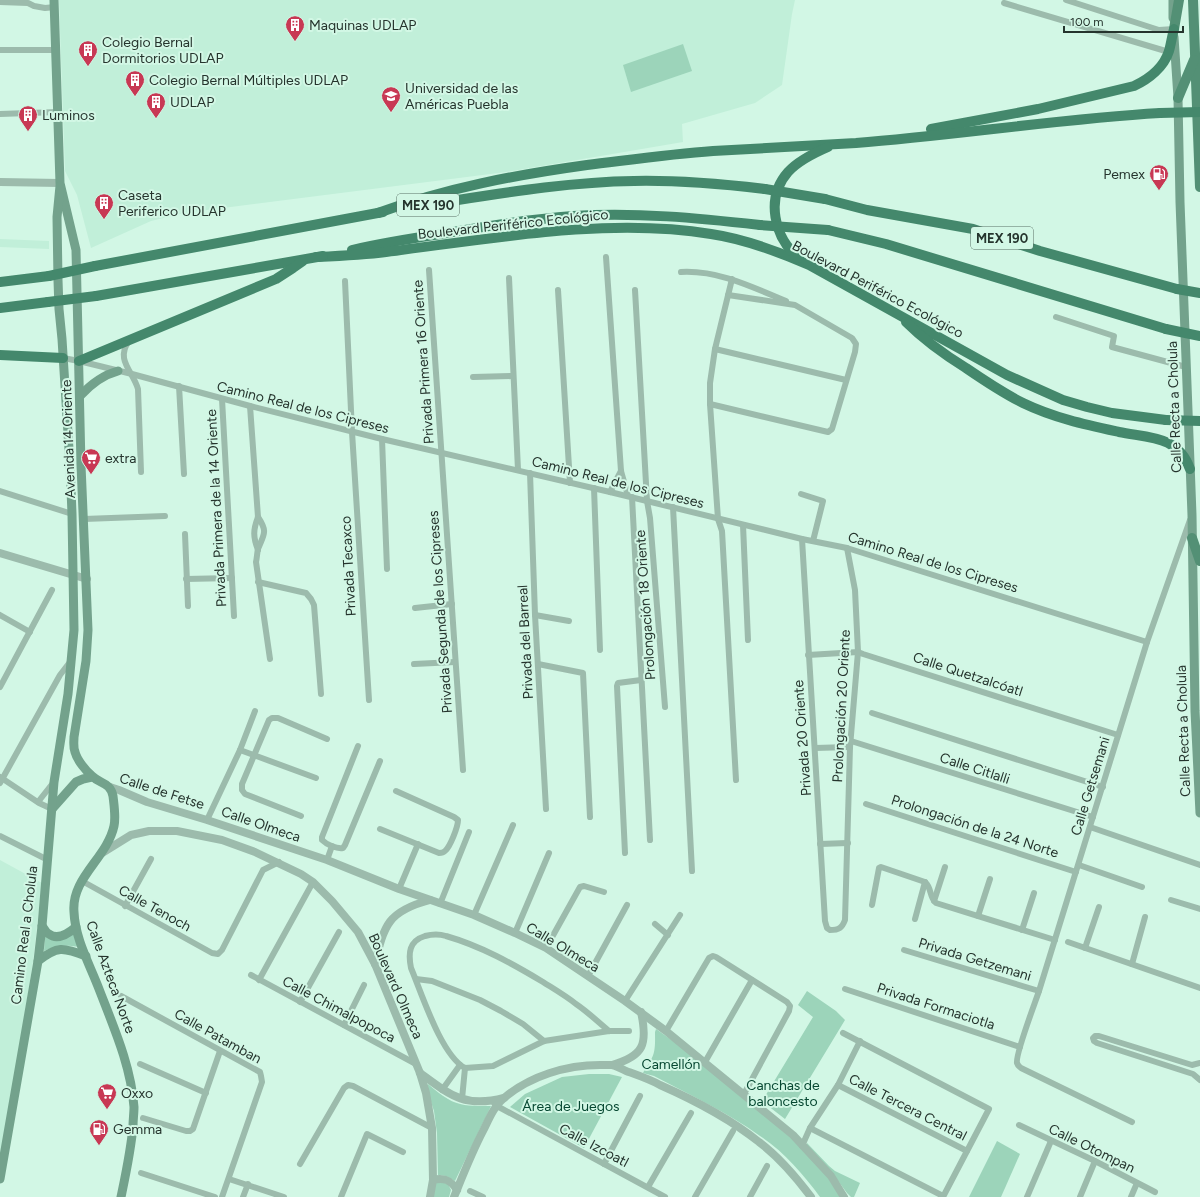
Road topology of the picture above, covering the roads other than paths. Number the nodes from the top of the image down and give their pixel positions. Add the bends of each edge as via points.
1 (1066, 0) edge
2 (1173, 0) edge
3 (1178, 0) edge
4 (1193, 0) edge
5 (0, 2) edge
6 (54, 3) edge
7 (1004, 3) dead end
8 (1174, 29) junction
9 (0, 50) edge
10 (56, 50) junction
11 (1169, 52) junction
12 (1195, 56) junction
13 (1178, 98) junction
14 (58, 112) junction
15 (1200, 112) edge
16 (0, 114) edge
17 (887, 140) junction
18 (837, 144) junction
19 (0, 182) edge
20 (60, 183) junction
21 (1200, 187) edge
22 (378, 213) junction
23 (606, 257) dead end
24 (316, 258) junction
25 (305, 260) junction
26 (809, 265) junction
27 (429, 270) dead end
28 (681, 272) dead end
29 (508, 278) dead end
30 (732, 278) junction
31 (345, 281) dead end
32 (0, 282) edge
33 (558, 290) dead end
34 (635, 290) dead end
35 (1200, 293) edge
36 (728, 295) junction
37 (795, 305) junction
38 (0, 308) edge
39 (899, 315) junction
40 (1056, 317) dead end
41 (1200, 336) edge
42 (130, 340) junction
43 (715, 349) junction
44 (0, 355) edge
45 (63, 358) junction
46 (79, 361) junction
47 (1186, 368) junction
48 (118, 371) junction
49 (132, 374) junction
50 (513, 376) junction
51 (473, 377) dead end
52 (846, 380) junction
53 (179, 386) junction
54 (80, 396) junction
55 (222, 399) junction
56 (710, 404) junction
57 (250, 406) junction
58 (1200, 421) edge
59 (352, 432) junction
60 (382, 439) junction
61 (441, 452) junction
62 (70, 465) junction
63 (81, 465) junction
64 (1190, 468) junction
65 (518, 470) junction
66 (621, 471) junction
67 (141, 472) dead end
68 (530, 473) junction
69 (184, 474) dead end
70 (570, 483) junction
71 (594, 488) junction
72 (0, 492) edge
73 (610, 492) junction
74 (801, 494) dead end
75 (630, 497) junction
76 (647, 501) junction
77 (673, 507) junction
78 (72, 514) junction
79 (1192, 515) junction
80 (165, 516) dead end
81 (258, 517) junction
82 (84, 519) junction
83 (718, 519) junction
84 (743, 525) junction
85 (185, 534) dead end
86 (1192, 538) junction
87 (802, 539) junction
88 (813, 541) junction
89 (847, 548) junction
90 (258, 550) junction
91 (0, 553) edge
92 (1200, 561) edge
93 (387, 569) dead end
94 (74, 575) junction
95 (232, 578) junction
96 (87, 579) junction
97 (186, 579) junction
98 (258, 582) junction
99 (52, 590) dead end
100 (452, 604) junction
101 (188, 606) dead end
102 (415, 608) dead end
103 (0, 615) edge
104 (535, 615) junction
105 (234, 616) dead end
106 (569, 621) dead end
107 (30, 632) junction
108 (748, 640) dead end
109 (1147, 642) junction
110 (600, 650) dead end
111 (858, 652) junction
112 (808, 655) junction
113 (72, 659) junction
114 (270, 659) dead end
115 (455, 662) junction
116 (414, 664) dead end
117 (538, 664) junction
118 (0, 672) edge
119 (6, 676) junction
120 (641, 680) junction
121 (0, 687) edge
122 (68, 694) joint
123 (321, 694) dead end
124 (368, 700) dead end
125 (664, 707) dead end
126 (255, 711) dead end
127 (872, 713) dead end
128 (1118, 735) junction
129 (327, 739) dead end
130 (850, 744) junction
131 (358, 746) dead end
132 (815, 748) junction
133 (240, 750) junction
134 (255, 755) junction
135 (380, 761) dead end
136 (463, 770) dead end
137 (92, 777) junction
138 (316, 778) dead end
139 (1, 779) edge
140 (736, 780) dead end
141 (54, 782) junction
142 (110, 787) junction
143 (1103, 787) junction
144 (396, 791) dead end
145 (38, 802) junction
146 (866, 804) dead end
147 (52, 809) junction
148 (546, 809) dead end
149 (1200, 813) edge
150 (301, 816) dead end
151 (590, 817) dead end
152 (1093, 817) junction
153 (207, 820) junction
154 (513, 825) dead end
155 (1090, 827) junction
156 (380, 828) dead end
157 (469, 832) dead end
158 (0, 836) edge
159 (650, 840) dead end
160 (848, 842) junction
161 (418, 844) junction
162 (820, 844) junction
163 (332, 846) junction
164 (102, 853) junction
165 (549, 853) dead end
166 (625, 853) dead end
167 (151, 859) dead end
168 (48, 860) junction
169 (327, 860) junction
170 (279, 862) junction
171 (1079, 865) junction
172 (1200, 865) edge
173 (945, 866) dead end
174 (692, 871) dead end
175 (1076, 872) junction
176 (990, 879) dead end
177 (82, 881) junction
178 (313, 882) junction
179 (925, 882) junction
180 (1142, 887) dead end
181 (399, 889) junction
182 (604, 892) dead end
183 (1034, 893) dead end
184 (430, 900) junction
185 (1171, 900) dead end
186 (934, 901) junction
187 (440, 904) junction
188 (627, 905) dead end
189 (872, 905) dead end
190 (125, 906) junction
191 (1099, 907) dead end
192 (1200, 908) edge
193 (474, 915) junction
194 (680, 915) dead end
195 (978, 916) junction
196 (1144, 917) dead end
197 (915, 919) dead end
198 (654, 924) dead end
199 (42, 926) junction
200 (76, 927) junction
201 (834, 930) joint
202 (1022, 930) junction
203 (339, 932) dead end
204 (515, 933) junction
205 (668, 935) junction
206 (1055, 940) junction
207 (1068, 942) dead end
208 (546, 948) junction
209 (1085, 948) junction
210 (904, 950) dead end
211 (86, 956) junction
212 (38, 961) junction
213 (375, 964) junction
214 (1132, 964) junction
215 (251, 975) dead end
216 (588, 976) junction
217 (416, 978) junction
218 (259, 980) junction
219 (752, 980) junction
220 (364, 985) dead end
221 (1200, 988) edge
222 (845, 989) dead end
223 (1039, 991) junction
224 (121, 996) dead end
225 (625, 1001) junction
226 (300, 1002) junction
227 (641, 1012) junction
228 (344, 1025) junction
229 (609, 1031) junction
230 (629, 1031) dead end
231 (666, 1031) junction
232 (843, 1033) dead end
233 (544, 1041) junction
234 (860, 1041) junction
235 (1020, 1047) junction
236 (220, 1051) junction
237 (705, 1062) junction
238 (1200, 1063) edge
239 (140, 1064) dead end
240 (416, 1064) junction
241 (612, 1065) junction
242 (463, 1066) junction
243 (420, 1073) junction
244 (1200, 1080) edge
245 (838, 1085) junction
246 (442, 1090) junction
247 (206, 1093) junction
248 (744, 1094) junction
249 (640, 1096) dead end
250 (462, 1099) junction
251 (494, 1103) junction
252 (691, 1113) dead end
253 (143, 1118) dead end
254 (1132, 1122) dead end
255 (1020, 1125) dead end
256 (432, 1128) junction
257 (810, 1128) junction
258 (733, 1131) dead end
259 (1052, 1141) junction
260 (802, 1146) junction
261 (967, 1151) junction
262 (403, 1152) dead end
263 (2, 1161) edge
264 (1095, 1161) junction
265 (300, 1164) dead end
266 (604, 1164) junction
267 (767, 1166) dead end
268 (141, 1173) dead end
269 (228, 1178) junction
270 (0, 1179) edge
271 (433, 1180) junction
272 (1137, 1183) junction
273 (248, 1184) junction
274 (648, 1187) junction
275 (470, 1191) dead end
276 (1155, 1192) dead end
277 (455, 1193) edge
278 (121, 1197) edge
279 (215, 1197) edge
280 (222, 1197) edge
281 (243, 1197) edge
282 (284, 1197) edge
283 (341, 1197) edge
284 (430, 1197) edge
285 (483, 1197) edge
286 (665, 1197) edge
287 (695, 1197) edge
288 (750, 1197) edge
289 (811, 1197) edge
290 (844, 1197) edge
291 (943, 1197) edge
292 (1027, 1197) edge
293 (1080, 1197) edge
294 (1131, 1197) edge

1 - 8 street via 1160,30
2 - 8 main road, Calle Recta a Cholula
3 - 8 main road
4 - 12 main road
5 - 6 street via 28,3 45,8
6 - 10 main road, Avenida 14 Oriente
7 - 11 street
8 - 11 highway
8 - 13 main road, Calle Recta a Cholula
9 - 10 street
10 - 14 main road, Avenida 14 Oriente
11 - 17 highway via 1148,78 1127,89
12 - 13 main road
12 - 21 main road
13 - 47 main road, Calle Recta a Cholula
14 - 16 street
14 - 20 main road, Avenida 14 Oriente
15 - 17 highway, Boulevard Periférico Ecológico, bridge via 1116,116
17 - 18 highway, Boulevard Periférico Ecológico
18 - 22 highway, Boulevard Periférico Ecológico via 655,156 553,170 452,190
18 - 26 highway via 795,166 784,178 777,194 775,209 779,231 791,251
19 - 20 street
20 - 45 main road, Avenida 14 Oriente via 57,217 58,280
20 - 46 main road, Avenida 14 Oriente via 76,250
22 - 32 highway, Boulevard Periférico Ecológico / MEX 190, bridge via 49,276
22 - 35 highway, Boulevard Periférico Ecológico / MEX 190, bridge via 603,182 674,181 720,184 825,199 867,210 973,229 1040,251
23 - 66 street
24 - 25 highway, Boulevard Periférico Ecológico / MEX 190
24 - 26 highway, Boulevard Periférico Ecológico via 544,232 652,228 693,231 737,239 774,250
24 - 41 highway, Boulevard Periférico Ecológico / MEX 190, bridge via 527,220 574,216 705,219 828,230 893,246 1166,329
25 - 38 highway, Boulevard Periférico Ecológico / MEX 190, bridge via 96,296
25 - 42 highway via 276,279
26 - 39 highway, Boulevard Periférico Ecológico
27 - 61 street, Privada Primera 16 Oriente
28 - 30 street via 695,271
29 - 50 street
30 - 36 street
30 - 37 street
31 - 59 street, Privada Tecaxco
33 - 70 street
34 - 76 street, Prolongación 18 Oriente
36 - 37 street
36 - 43 street
37 - 52 street via 852,338 856,344
39 - 58 highway, Boulevard Periférico Ecológico, bridge via 1007,375 1064,400 1112,413 1166,420
39 - 64 highway via 936,348 1010,396 1039,410 1071,420 1165,441 1180,451
40 - 47 street via 1114,336 1112,347
42 - 46 highway
42 - 49 street via 124,355 126,365
43 - 52 street
43 - 56 street
44 - 45 highway
45 - 46 street, Camino Real de los Cipreses
45 - 62 main road, Avenida 14 Oriente
46 - 48 street, Camino Real de los Cipreses
46 - 54 main road, Avenida 14 Oriente
47 - 64 main road, Calle Recta a Cholula
48 - 49 street, Camino Real de los Cipreses
48 - 54 main road via 97,380
49 - 53 street, Camino Real de los Cipreses
49 - 67 street via 138,389
50 - 51 street
50 - 65 street
52 - 56 street via 832,429 828,432
53 - 55 street, Camino Real de los Cipreses
53 - 69 street
54 - 63 main road, Avenida 14 Oriente
55 - 57 street, Camino Real de los Cipreses
55 - 95 street, Privada Primera de la 14 Oriente
56 - 83 street
57 - 59 street, Camino Real de los Cipreses
57 - 81 street
59 - 60 street, Camino Real de los Cipreses
59 - 124 street, Privada Tecaxco
60 - 61 street, Camino Real de los Cipreses
60 - 93 street
61 - 65 street, Camino Real de los Cipreses
61 - 100 street, Privada Segunda de los Cipreses
62 - 63 main road
62 - 78 main road, Avenida 14 Oriente
63 - 82 main road, Avenida 14 Oriente
64 - 79 main road, Calle Recta a Cholula
65 - 68 street, Camino Real de los Cipreses
66 - 73 street
66 - 75 street
68 - 70 street, Camino Real de los Cipreses
68 - 104 street, Privada del Barreal
70 - 71 street, Camino Real de los Cipreses
71 - 73 street, Camino Real de los Cipreses
71 - 110 street
72 - 78 street
73 - 75 street, Camino Real de los Cipreses
74 - 88 street via 823,501
75 - 76 street, Camino Real de los Cipreses
75 - 120 street
76 - 77 street, Camino Real de los Cipreses
76 - 125 street, Prolongación 18 Oriente
77 - 83 street, Camino Real de los Cipreses
77 - 174 street
78 - 94 main road, Avenida 14 Oriente
79 - 86 main road, Calle Recta a Cholula
79 - 109 street, Calle Getsemani
80 - 82 street
81 - 90 street via 253,533
81 - 90 street via 265,532
82 - 96 main road, Avenida 14 Oriente
83 - 84 street, Camino Real de los Cipreses
83 - 140 street via 722,531
84 - 87 street, Camino Real de los Cipreses
84 - 108 street
85 - 97 street
86 - 92 main road
86 - 149 main road, Calle Recta a Cholula via 1195,710
87 - 88 street, Camino Real de los Cipreses
87 - 112 street, Privada 20 Oriente
88 - 89 street, Camino Real de los Cipreses
89 - 109 street, Camino Real de los Cipreses
89 - 111 street, Prolongación 20 Oriente via 855,590
90 - 98 street
91 - 94 street
94 - 96 street
94 - 113 main road, Avenida 14 Oriente
95 - 97 street
95 - 105 street, Privada Primera de la 14 Oriente
96 - 137 main road, Avenida 14 Oriente via 86,661 74,746 77,756
97 - 101 street
98 - 114 street
98 - 123 street via 306,594 311,598 314,606
99 - 107 street
100 - 102 street
100 - 115 street, Privada Segunda de los Cipreses
103 - 107 street
104 - 106 street
104 - 117 street, Privada del Barreal
107 - 119 street
109 - 128 street, Calle Getsemani
111 - 112 street, Calle Quetzalcóatl
111 - 128 street, Calle Quetzalcóatl
111 - 130 street, Prolongación 20 Oriente
112 - 132 street, Privada 20 Oriente
113 - 122 main road, Avenida 14 Oriente
113 - 139 street via 60,675
115 - 116 street
115 - 136 street, Privada Segunda de los Cipreses
117 - 148 street, Privada del Barreal
117 - 151 street via 584,673
118 - 119 street
119 - 121 street
120 - 159 street
120 - 166 street via 618,683 617,686
122 - 141 main road, Camino Real a Cholula
126 - 133 street
127 - 143 street
128 - 143 street, Calle Getsemani
129 - 134 street via 278,718 272,718
130 - 132 street, Calle Citlalli
130 - 152 street, Calle Citlalli
130 - 160 street, Prolongación 20 Oriente
131 - 163 street via 322,837 324,843
132 - 162 street, Privada 20 Oriente
133 - 134 street
133 - 153 street
134 - 138 street
134 - 150 street via 242,784 245,794
135 - 163 street via 346,845 343,848
137 - 142 main road
137 - 147 main road via 76,782
139 - 145 street
141 - 145 street
141 - 147 main road, Camino Real a Cholula
142 - 153 street, Calle de Fetse via 147,802
142 - 164 main road, Calle Azteca Norte via 115,825
143 - 152 street, Calle Getsemani
144 - 161 street via 458,820 447,850 443,853
145 - 147 street
146 - 175 street, Prolongación de la 24 Norte
147 - 168 main road, Camino Real a Cholula
152 - 155 street, Calle Getsemani
153 - 169 street, Calle Olmeca
154 - 193 street
155 - 171 street, Calle Getsemani
155 - 172 street
156 - 161 street
157 - 187 street
158 - 168 street
160 - 162 street
160 - 201 street, Prolongación 20 Oriente via 845,920 839,930
161 - 181 street
162 - 201 street, Privada 20 Oriente via 825,921 827,928
163 - 169 street
164 - 170 street, Boulevard Olmeca via 131,835 148,831 177,831 222,840
164 - 177 main road, Calle Azteca Norte
165 - 204 street
167 - 190 street
168 - 199 main road, Camino Real a Cholula
169 - 181 street, Calle Olmeca
170 - 178 street, Boulevard Olmeca
170 - 190 street, Calle Tenoch via 262,870 218,954
171 - 175 street, Calle Getsemani
171 - 180 street
173 - 186 street
175 - 206 street, Calle Getsemani
176 - 195 street
177 - 190 street, Calle Tenoch
177 - 200 main road, Calle Azteca Norte via 74,902
178 - 213 street, Boulevard Olmeca via 358,932
178 - 218 street
179 - 186 street
179 - 189 street via 881,867
179 - 197 street
181 - 184 street, Calle Olmeca
182 - 208 street via 580,887
183 - 202 street
184 - 187 street, Calle Olmeca
184 - 213 street via 403,909 389,922 383,932
185 - 192 street
186 - 195 street
187 - 193 street, Calle Olmeca
188 - 216 street
191 - 209 street
193 - 204 street, Calle Olmeca
194 - 205 street
195 - 202 street
196 - 214 street
198 - 205 street
199 - 200 main road via 49,934 58,936 67,934
199 - 212 main road, Camino Real a Cholula
200 - 211 main road, Calle Azteca Norte
202 - 206 street
203 - 226 street
204 - 208 street, Calle Olmeca
205 - 225 street
206 - 223 street, Calle Getsemani
207 - 209 street
208 - 216 street, Calle Olmeca
209 - 214 street
210 - 223 street, Privada Getzemani
211 - 212 main road via 68,950 58,950 50,952
211 - 278 main road, Calle Azteca Norte via 125,1057 132,1085 132,1136
212 - 263 main road, Camino Real a Cholula
213 - 240 street, Boulevard Olmeca
214 - 221 street
215 - 218 street, Calle Chimalpopoca
216 - 225 street, Calle Olmeca
217 - 229 street via 409,958 413,944 419,938 430,935 446,936 481,949 519,968 576,1004
217 - 233 street via 432,981 480,1000 523,1024
217 - 242 street via 437,1031 447,1049
218 - 226 street, Calle Chimalpopoca
219 - 231 street via 713,956
219 - 237 street
219 - 248 street via 787,1002 790,1011
220 - 228 street
222 - 235 street, Privada Formaciotla
223 - 235 street, Calle Getsemani
224 - 236 street, Calle Patamban
225 - 227 street, Calle Olmeca
226 - 228 street, Calle Chimalpopoca
227 - 231 street, Calle Olmeca
227 - 241 street via 645,1034 641,1048 631,1058
228 - 240 street, Calle Chimalpopoca
229 - 230 street
229 - 233 street
231 - 237 street, Calle Olmeca
232 - 234 street
233 - 242 street via 493,1066
234 - 245 street
234 - 261 street via 989,1109
235 - 254 street, Calle Getsemani via 1017,1065 1021,1068
236 - 247 street
236 - 269 street, Calle Patamban via 260,1072 262,1082
237 - 248 street, Calle Olmeca
238 - 244 street via 1192,1065 1099,1036 1093,1038 1097,1043 1193,1074
239 - 247 street
240 - 243 street, Boulevard Olmeca
241 - 251 street via 592,1065 557,1071 535,1079
241 - 289 street via 674,1091 736,1125 777,1157
242 - 246 street
242 - 250 street
243 - 246 street
243 - 256 street, Boulevard Olmeca
245 - 257 street
245 - 261 street, Calle Tercera Central
246 - 250 street
247 - 253 street via 190,1131
248 - 260 street, Calle Olmeca via 793,1135
249 - 266 street
250 - 251 street
251 - 266 street, Calle Izcoatl
251 - 277 street
252 - 274 street
255 - 259 street, Calle Otompan
256 - 265 street via 348,1085
256 - 271 street, Boulevard Olmeca
257 - 260 street
257 - 291 street
258 - 287 street
259 - 264 street, Calle Otompan
259 - 292 street
260 - 290 street, Calle Olmeca via 831,1176
261 - 291 street
262 - 283 street via 367,1134
263 - 270 main road, Camino Real a Cholula
264 - 272 street, Calle Otompan
264 - 293 street
266 - 274 street, Calle Izcoatl
267 - 288 street
268 - 279 street
269 - 273 street
269 - 280 street
271 - 277 street via 439,1178 450,1181 454,1185
271 - 284 street, Boulevard Olmeca
272 - 276 street, Calle Otompan
272 - 294 street
273 - 281 street
273 - 282 street
274 - 286 street, Calle Izcoatl
275 - 285 street

